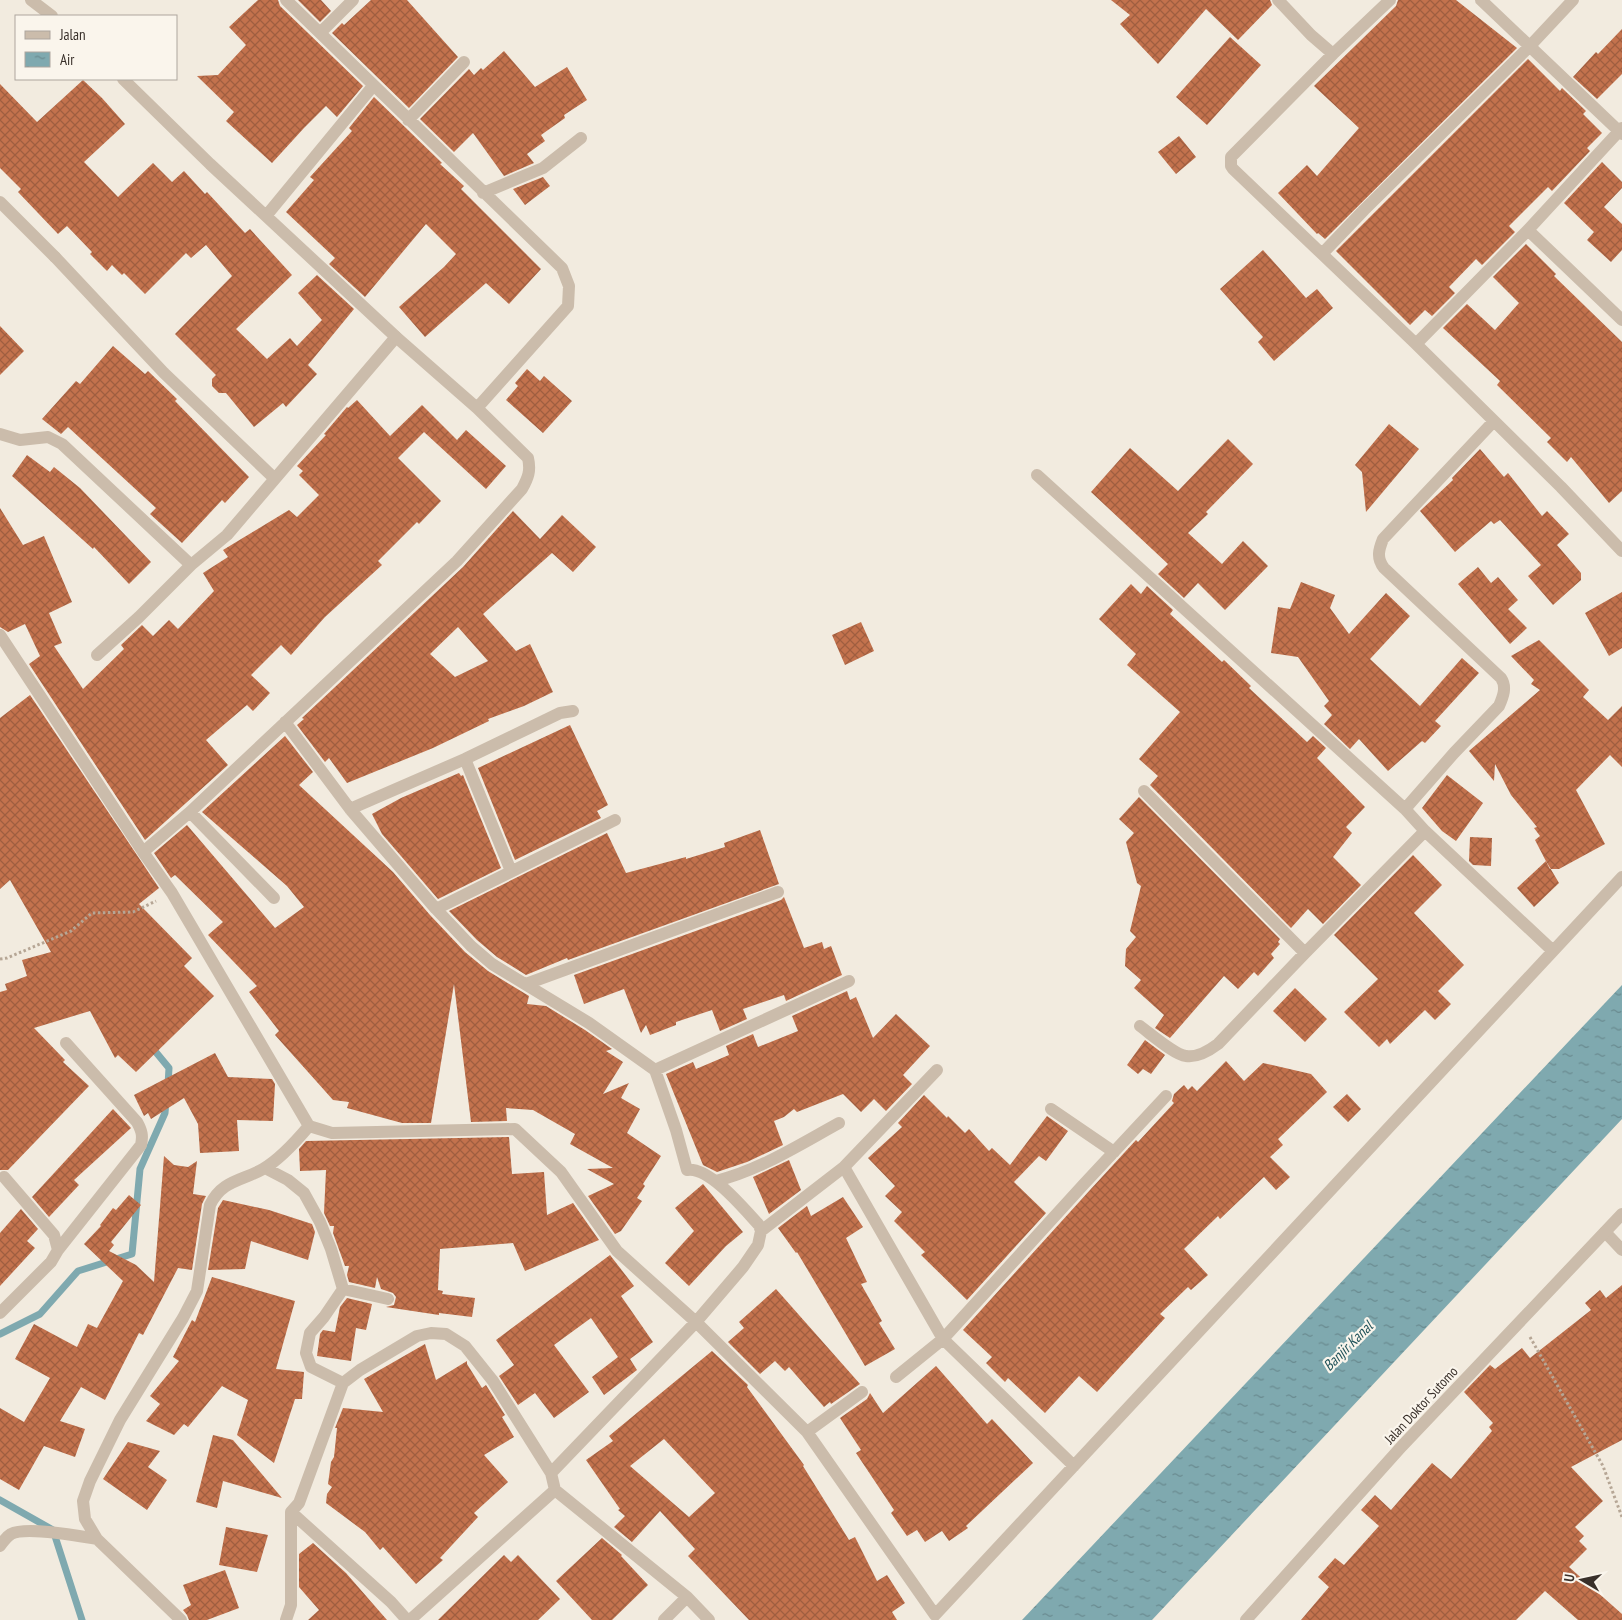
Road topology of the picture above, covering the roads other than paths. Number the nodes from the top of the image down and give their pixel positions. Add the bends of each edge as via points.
1 (32, 0) edge
2 (286, 0) edge
3 (353, 0) edge
4 (1278, 0) edge
5 (1390, 0) edge
6 (1481, 0) edge
7 (1573, 0) edge
8 (51, 15) edge
9 (320, 33) junction
10 (1529, 47) junction
11 (1333, 54) junction
12 (464, 62) dead end
13 (124, 80) edge
14 (373, 86) junction
15 (408, 120) junction
16 (1621, 131) edge
17 (581, 138) dead end
18 (483, 193) junction
19 (0, 202) edge
20 (266, 216) junction
21 (1528, 230) junction
22 (1322, 254) junction
23 (1622, 320) edge
24 (396, 337) junction
25 (1416, 344) junction
26 (477, 408) junction
27 (1494, 422) junction
28 (0, 434) edge
29 (1038, 475) dead end
30 (274, 478) junction
31 (1622, 551) edge
32 (192, 566) junction
33 (0, 635) edge
34 (97, 655) dead end
35 (573, 711) dead end
36 (285, 722) junction
37 (465, 759) junction
38 (1144, 791) dead end
39 (350, 808) junction
40 (1405, 809) junction
41 (190, 812) junction
42 (615, 820) dead end
43 (1425, 831) junction
44 (143, 852) junction
45 (511, 871) junction
46 (1622, 877) edge
47 (778, 892) dead end
48 (274, 898) dead end
49 (436, 909) junction
50 (1553, 951) junction
51 (1305, 952) junction
52 (849, 981) dead end
53 (526, 984) junction
54 (1140, 1026) dead end
55 (66, 1043) dead end
56 (655, 1070) junction
57 (937, 1070) dead end
58 (1166, 1096) dead end
59 (1051, 1109) dead end
60 (839, 1124) dead end
61 (309, 1126) junction
62 (1114, 1152) junction
63 (844, 1167) junction
64 (265, 1168) junction
65 (4, 1177) dead end
66 (716, 1181) junction
67 (1622, 1214) edge
68 (761, 1231) junction
69 (1605, 1232) junction
70 (58, 1250) junction
71 (1622, 1250) edge
72 (343, 1288) junction
73 (388, 1299) dead end
74 (0, 1313) edge
75 (696, 1322) junction
76 (943, 1340) junction
77 (896, 1377) dead end
78 (343, 1383) junction
79 (862, 1392) dead end
80 (807, 1432) junction
81 (1074, 1466) junction
82 (551, 1473) junction
83 (555, 1490) junction
84 (291, 1512) junction
85 (98, 1539) junction
86 (0, 1546) edge
87 (688, 1597) junction
88 (932, 1617) edge
89 (181, 1620) edge
90 (286, 1620) edge
91 (409, 1620) edge
92 (664, 1620) edge
93 (709, 1620) edge
94 (1246, 1620) edge

1 - 8 street
2 - 9 street
3 - 9 street
4 - 11 street via 1310,35
5 - 11 street
6 - 10 street
7 - 10 street
9 - 14 street
10 - 16 street
10 - 22 street
11 - 22 street via 1234,152 1230,162 1233,170
12 - 15 street
13 - 20 street
14 - 15 street
14 - 20 street
15 - 18 street
16 - 21 street
17 - 18 street via 544,168
18 - 26 street via 562,268 569,286 568,306
19 - 30 street via 164,373
20 - 24 street
21 - 23 street
21 - 25 street
22 - 25 street
24 - 26 street
24 - 30 street
25 - 27 street
26 - 36 street via 528,458 529,476 522,490 457,560
27 - 31 street
27 - 40 street via 1383,539 1379,551 1384,568 1500,678 1504,689 1499,706
28 - 32 street via 20,440 48,437 62,444
29 - 40 street
30 - 32 street via 227,534
32 - 34 street
33 - 44 street
35 - 37 street via 555,715
36 - 39 street
36 - 41 street
37 - 39 street
37 - 45 street
38 - 51 street
39 - 49 street
40 - 43 street
41 - 44 street
41 - 48 street
42 - 45 street
43 - 50 street
43 - 51 street
44 - 61 street via 172,893
45 - 49 street
46 - 50 street
47 - 53 street
49 - 53 street via 492,964
50 - 81 street
51 - 54 street via 1208,1052 1187,1057
52 - 56 street
53 - 56 street
55 - 70 street via 137,1122 143,1137 141,1145
56 - 66 street via 687,1170
57 - 63 street
58 - 62 street
59 - 62 street
60 - 66 street via 771,1161
61 - 64 street via 298,1140
61 - 75 street via 332,1133 515,1129 561,1172 618,1251
62 - 76 street
63 - 68 street
63 - 76 street
64 - 72 street via 304,1193 320,1222
64 - 85 street via 224,1186 210,1205 197,1291 184,1318 120,1420 90,1481 83,1502 85,1518
65 - 70 street via 54,1235
66 - 68 street via 759,1225
67 - 69 street, Jalan Doktor Sutomo
68 - 75 street via 758,1245 743,1267
69 - 71 street
69 - 94 street, Jalan Doktor Sutomo via 1402,1446
70 - 74 street
72 - 73 street
72 - 78 street via 310,1333 306,1352 311,1367
75 - 80 street
75 - 82 street
76 - 77 street
76 - 81 street
78 - 82 street via 417,1336 446,1334 465,1346 493,1381
78 - 84 street via 299,1503
79 - 80 street
80 - 88 street
81 - 88 street
82 - 83 street
83 - 87 street
83 - 91 street
84 - 90 street via 291,1605
84 - 91 street
85 - 86 street via 19,1531 9,1535
85 - 89 street
87 - 92 street
87 - 93 street

